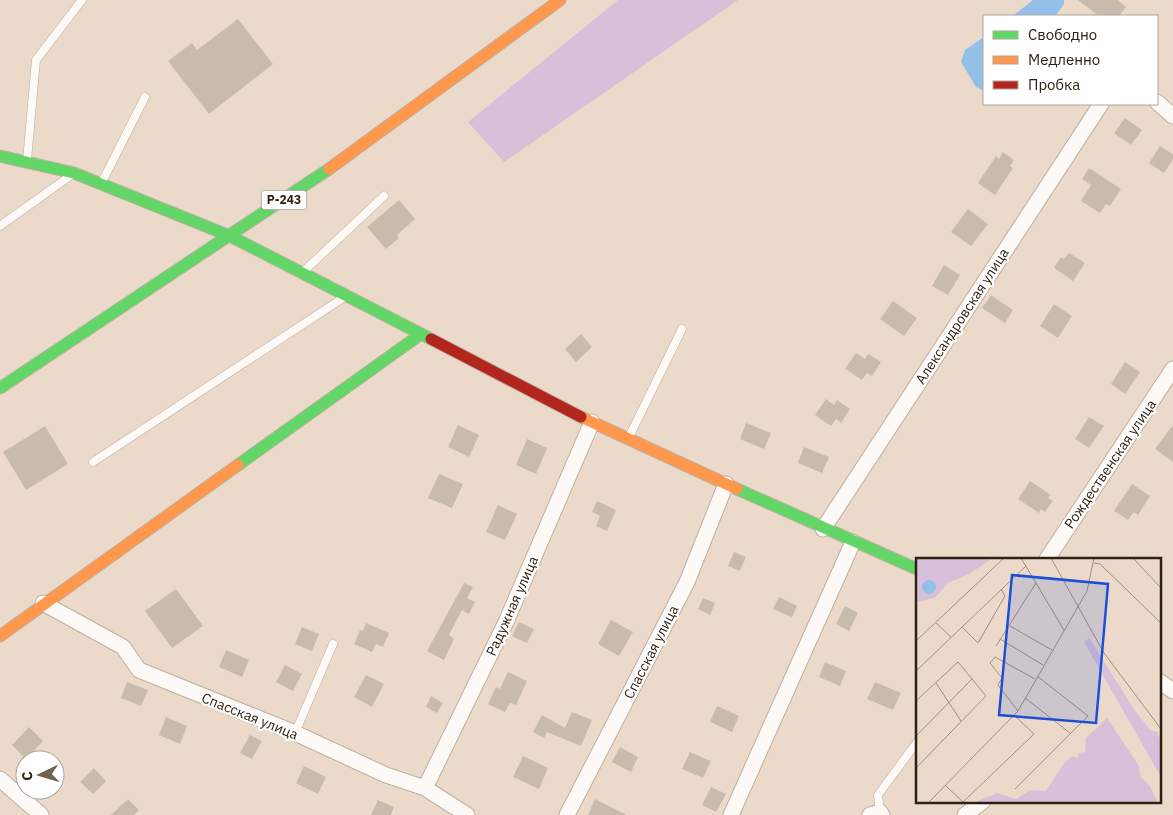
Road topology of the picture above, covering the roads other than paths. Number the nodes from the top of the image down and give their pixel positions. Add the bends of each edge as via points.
1 (82, 0) edge
2 (560, 0) edge
3 (145, 96) dead end
4 (1158, 103) edge
5 (1100, 105) edge
6 (1173, 116) edge
7 (0, 156) edge
8 (27, 162) junction
9 (74, 173) junction
10 (101, 184) junction
11 (384, 196) dead end
12 (0, 226) edge
13 (230, 236) junction
14 (303, 273) junction
15 (347, 296) junction
16 (682, 329) dead end
17 (421, 334) junction
18 (1173, 369) edge
19 (0, 388) edge
20 (592, 422) junction
21 (628, 438) junction
22 (93, 462) dead end
23 (726, 484) junction
24 (823, 529) junction
25 (853, 542) junction
26 (1048, 558) edge
27 (916, 569) edge
28 (43, 603) junction
29 (0, 636) edge
30 (333, 644) dead end
31 (295, 733) junction
32 (916, 743) edge
33 (0, 778) edge
34 (425, 788) junction
35 (982, 802) edge
36 (877, 814) edge
37 (41, 815) edge
38 (467, 815) edge
39 (567, 815) edge
40 (730, 815) edge
41 (965, 815) edge

1 - 8 lane via 36,60
2 - 13 main road, Р-243 via 352,153
3 - 10 lane
4 - 6 street
5 - 24 street, Александровская улица
7 - 8 main road
8 - 9 main road
9 - 10 main road
9 - 12 lane
10 - 13 main road
11 - 14 lane
13 - 14 main road
13 - 19 main road, Р-243
14 - 15 main road
15 - 17 main road
15 - 22 lane
16 - 21 lane
17 - 20 main road
17 - 28 main road
18 - 26 street, Рождественская улица
20 - 21 main road
20 - 34 street, Радужная улица via 506,622
21 - 23 main road
23 - 24 main road
23 - 39 street, Спасская улица via 686,582
24 - 25 main road
25 - 27 main road
25 - 40 street
28 - 29 main road
28 - 31 street, Спасская улица via 123,646 139,670
30 - 31 lane
31 - 34 street, Спасская улица
32 - 36 lane via 878,795
33 - 37 street
34 - 38 street, Спасская улица
35 - 41 street

